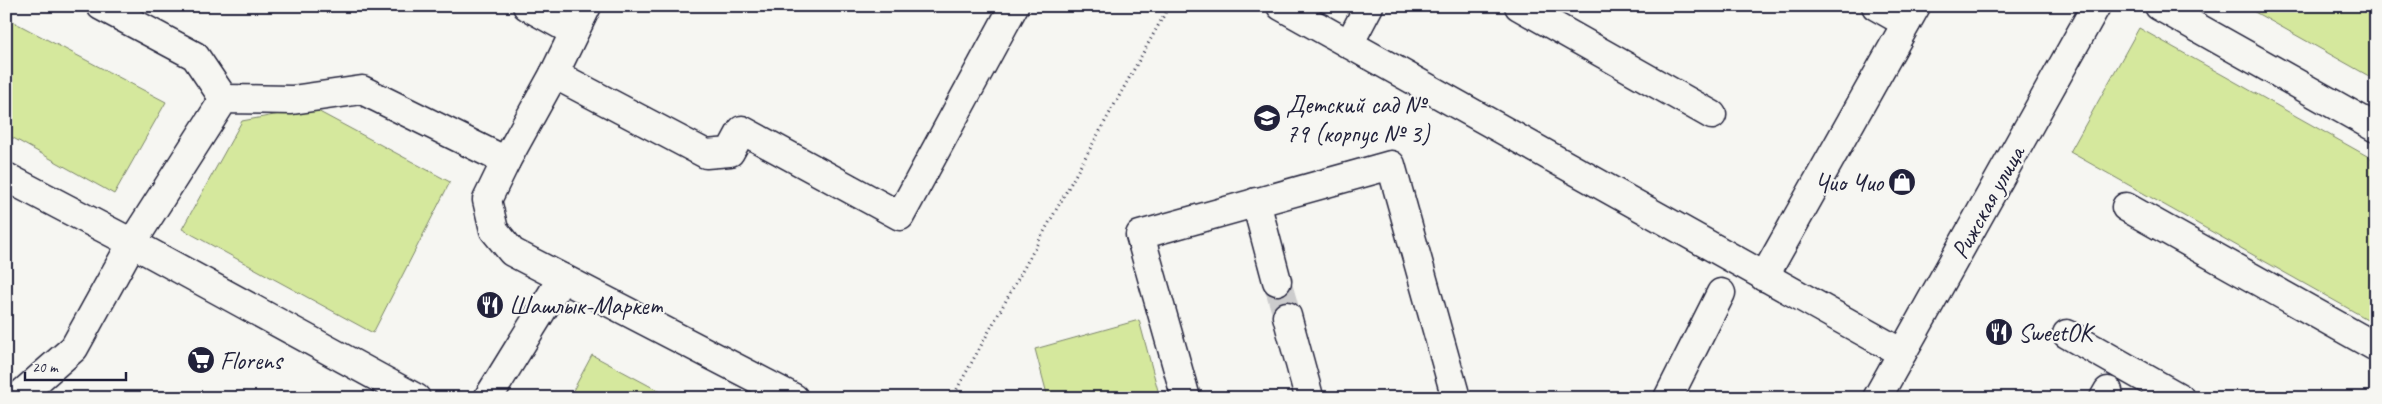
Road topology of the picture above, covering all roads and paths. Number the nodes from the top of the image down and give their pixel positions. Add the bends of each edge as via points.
1 (101, 6) edge
2 (527, 6) edge
3 (587, 6) edge
4 (1014, 6) edge
5 (1169, 6) edge
6 (1281, 6) edge
7 (1370, 6) edge
8 (1876, 6) edge
9 (2096, 6) edge
10 (2159, 6) edge
11 (1523, 7) edge
12 (1911, 15) edge
13 (574, 32) junction
14 (1348, 44) junction
15 (554, 74) junction
16 (224, 99) junction
17 (1712, 115) dead end
18 (2376, 128) edge
19 (506, 161) junction
20 (6, 177) edge
21 (1256, 202) junction
22 (2126, 207) dead end
23 (132, 243) junction
24 (1764, 276) junction
25 (562, 278) junction
26 (1277, 282) tunnel mouth
27 (1720, 293) dead end
28 (1287, 316) tunnel mouth
29 (2067, 334) dead end
30 (2376, 347) edge
31 (1902, 353) junction
32 (1303, 396) edge
33 (17, 398) edge
34 (416, 398) edge
35 (488, 398) edge
36 (794, 398) edge
37 (952, 398) edge
38 (1186, 398) edge
39 (1456, 398) edge
40 (1668, 398) edge
41 (1877, 398) edge
42 (2180, 398) edge

1 - 16 street via 195,56
2 - 13 street
3 - 13 street
4 - 15 street via 900,216 742,130 730,152 706,154
5 - 37 path
6 - 14 street
7 - 14 street
8 - 12 street
9 - 31 street, Рижская улица
10 - 18 street
11 - 17 street
12 - 24 street
13 - 15 street
14 - 24 street
15 - 19 street
16 - 19 street via 292,100 362,90
16 - 23 street
19 - 25 street via 488,200 494,230 512,252
20 - 23 street
21 - 26 street
21 - 38 street via 1140,235
21 - 39 street via 1391,165
22 - 30 street
23 - 33 street via 74,348
23 - 34 street
24 - 31 street
25 - 35 street
25 - 36 street
27 - 40 street
28 - 32 street
29 - 42 street
31 - 41 street, Рижская улица

